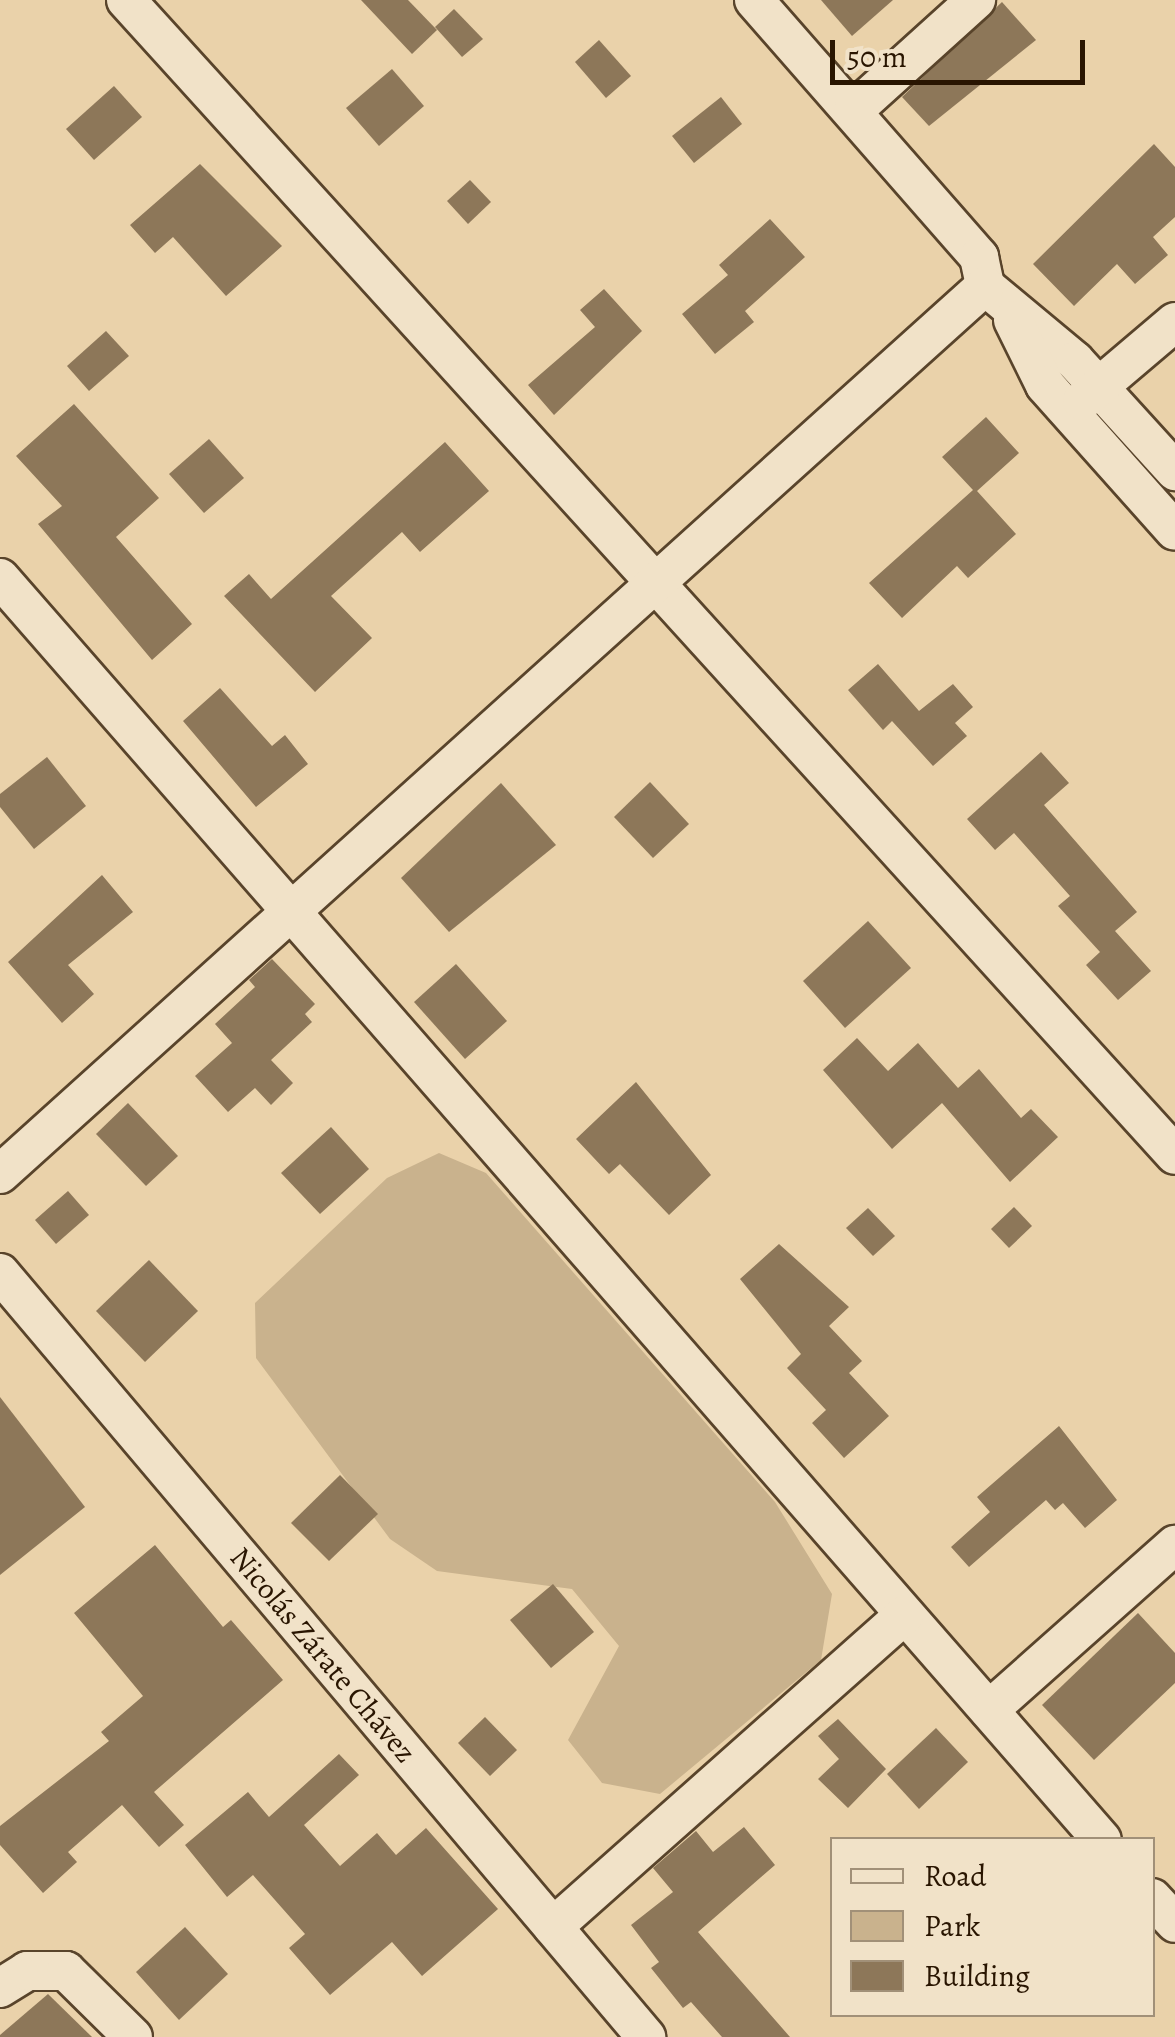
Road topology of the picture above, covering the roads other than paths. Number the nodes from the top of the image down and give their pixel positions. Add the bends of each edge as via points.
1 (126, 0) edge
2 (754, 0) edge
3 (976, 0) edge
4 (853, 111) junction
5 (997, 300) junction
6 (1175, 322) edge
7 (1099, 387) junction
8 (1069, 412) junction
9 (1175, 471) edge
10 (1175, 530) edge
11 (0, 578) edge
12 (655, 580) junction
13 (290, 912) junction
14 (1175, 1156) edge
15 (0, 1174) edge
16 (0, 1274) edge
17 (1175, 1545) edge
18 (906, 1615) junction
19 (989, 1710) junction
20 (1099, 1837) edge
21 (1155, 1901) edge
22 (1175, 1923) edge
23 (553, 1927) junction
24 (0, 1988) edge
25 (133, 2037) edge
26 (646, 2037) edge

1 - 12 street
2 - 4 street
3 - 4 street
4 - 5 street via 979,256
5 - 7 street
5 - 8 street via 1045,385
5 - 12 street
6 - 7 street
7 - 8 street
7 - 9 street
8 - 10 street
11 - 13 street
12 - 13 street
12 - 14 street
13 - 15 street
13 - 18 street
16 - 23 street, Nicolás Zárate Chávez
17 - 19 street
18 - 19 street
18 - 23 street
19 - 20 street
21 - 22 street
23 - 26 street, Nicolás Zárate Chávez
24 - 25 street via 27,1971 66,1971

